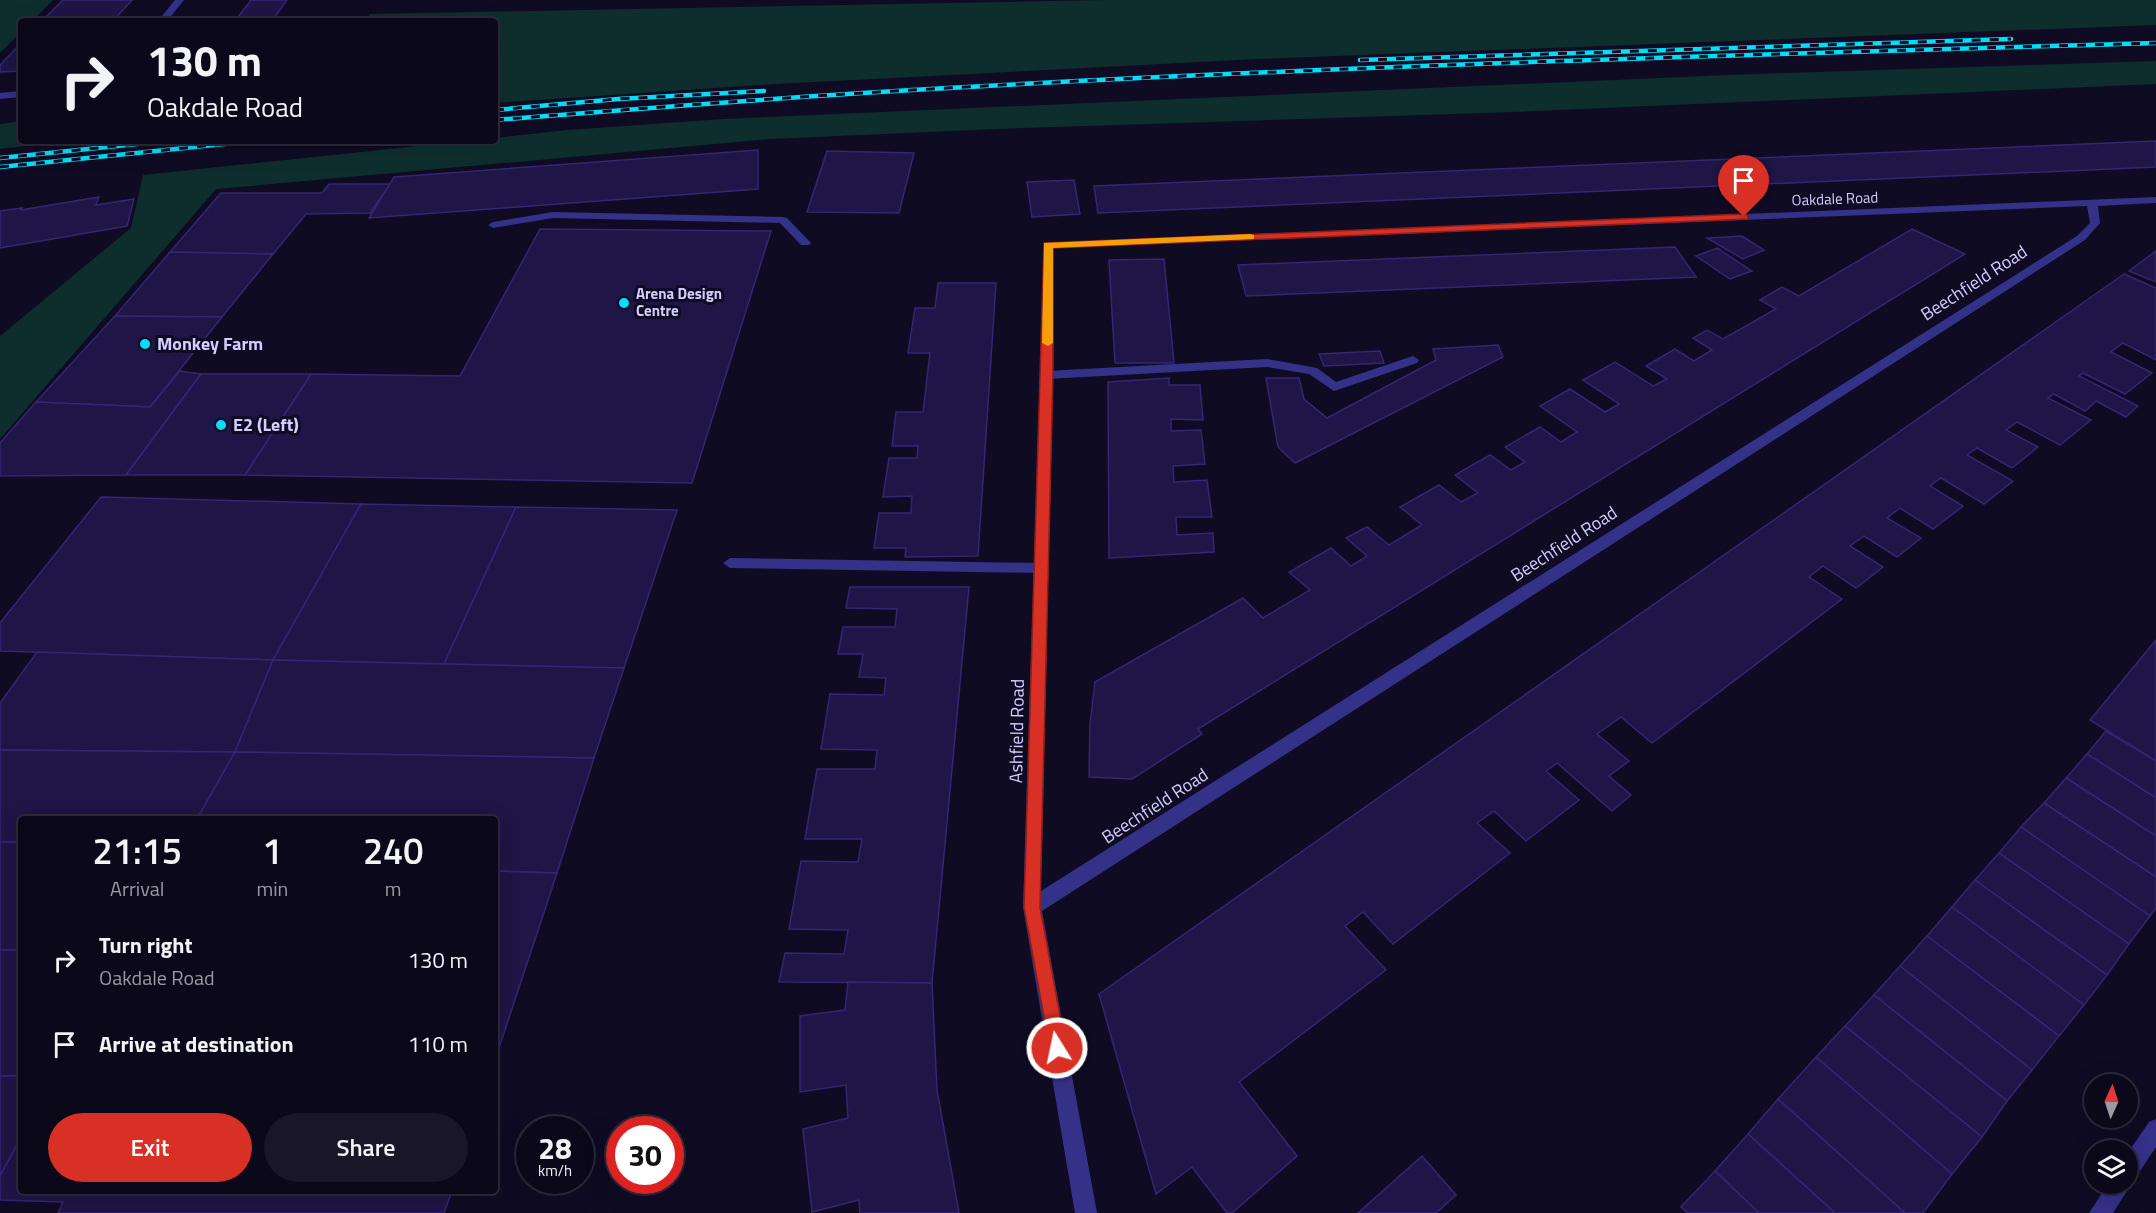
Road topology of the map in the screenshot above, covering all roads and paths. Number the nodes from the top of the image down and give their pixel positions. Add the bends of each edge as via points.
1 (180, 0) edge
2 (165, 18) edge
3 (18, 94) edge
4 (0, 96) edge
5 (2156, 200) edge
6 (2091, 203) junction
7 (493, 225) dead end
8 (805, 243) dead end
9 (1048, 245) joint
10 (1413, 360) dead end
11 (1047, 375) junction
12 (730, 563) dead end
13 (1040, 568) junction
14 (1032, 907) junction
15 (2156, 1129) edge
16 (2138, 1156) edge
17 (2113, 1194) edge
18 (1086, 1213) edge
19 (2100, 1213) edge

1 - 2 street
3 - 4 street
5 - 6 street, Oakdale Road
6 - 9 street, Oakdale Road
6 - 14 street, Beechfield Road via 2097,222 2080,238
7 - 8 street via 553,215 783,220
9 - 11 street, Ashfield Road
10 - 11 street via 1334,387 1313,370 1267,363
11 - 13 street, Ashfield Road
12 - 13 street
13 - 14 street, Ashfield Road
14 - 18 street, Ashfield Road
15 - 16 street
17 - 19 street

